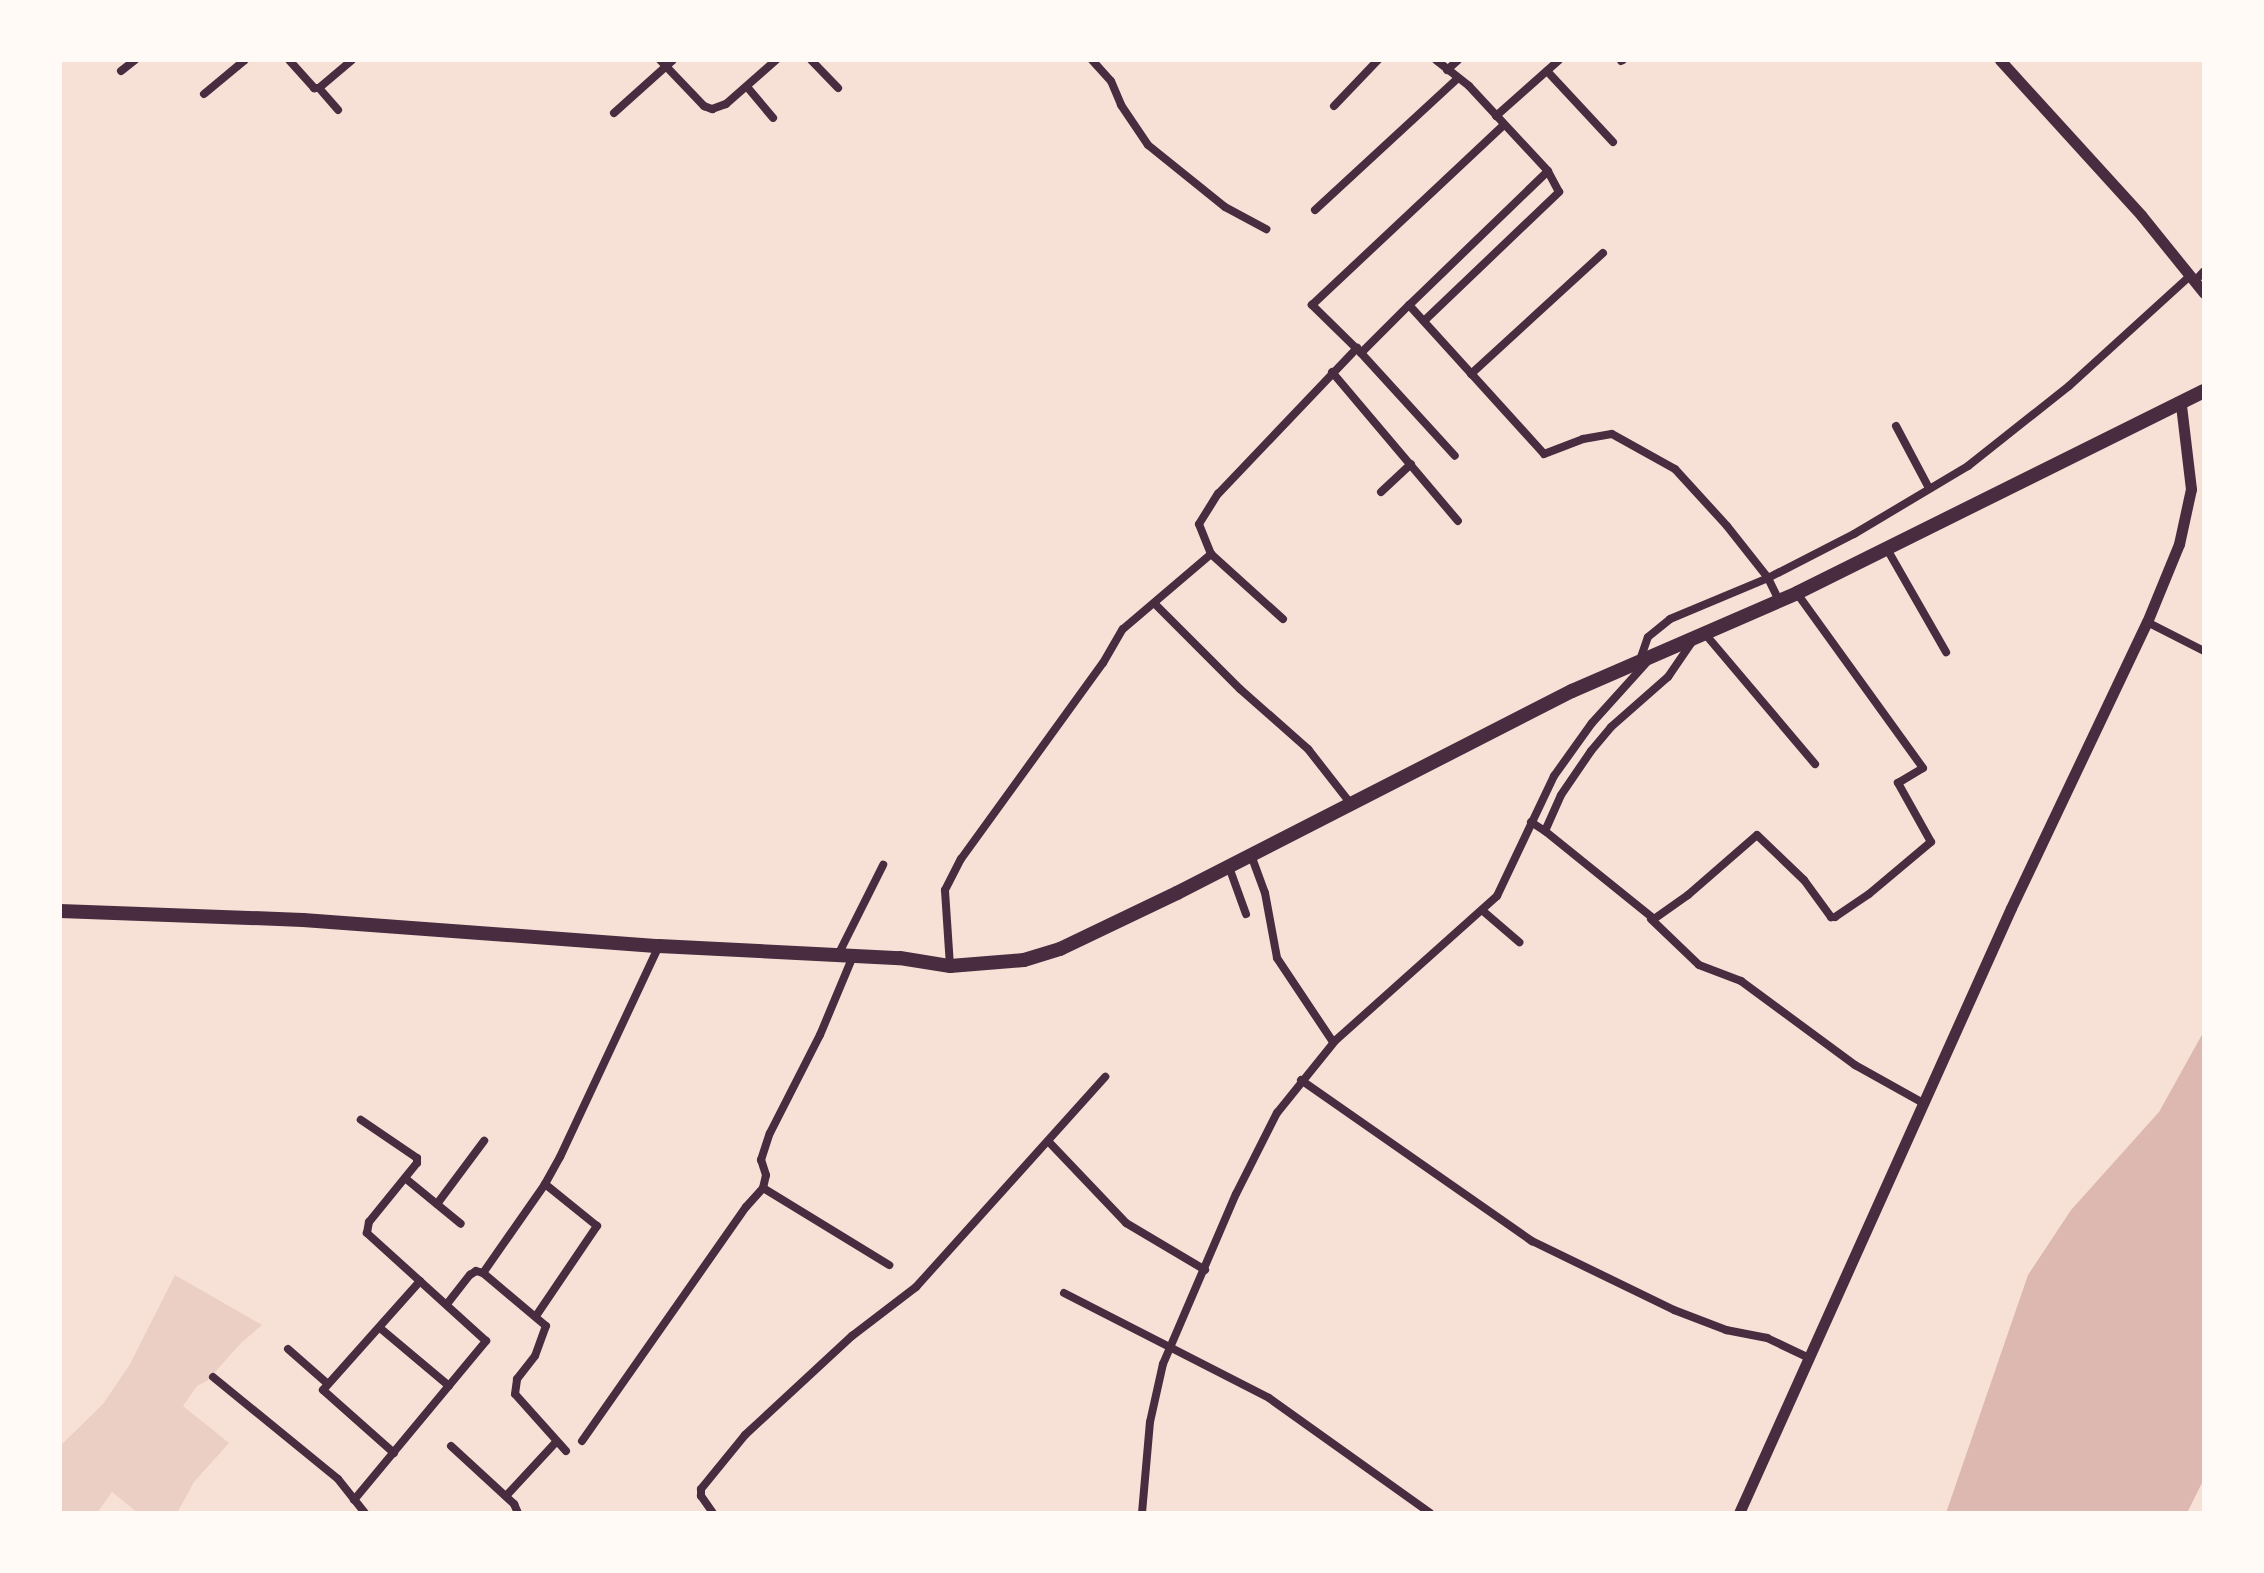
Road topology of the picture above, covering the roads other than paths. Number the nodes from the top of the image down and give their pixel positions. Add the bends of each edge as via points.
1 (135, 60) edge
2 (245, 60) edge
3 (289, 60) edge
4 (352, 60) edge
5 (776, 60) edge
6 (811, 60) edge
7 (1092, 60) edge
8 (1378, 60) edge
9 (1436, 60) edge
10 (1458, 60) edge
11 (1559, 60) edge
12 (2000, 60) edge
13 (667, 62) edge
14 (1447, 70) junction
15 (121, 71) dead end
16 (1547, 71) junction
17 (1457, 79) junction
18 (319, 88) junction
19 (748, 88) junction
20 (838, 88) dead end
21 (204, 94) dead end
22 (1334, 106) dead end
23 (338, 110) dead end
24 (614, 113) dead end
25 (1496, 116) junction
26 (773, 118) dead end
27 (1504, 125) junction
28 (1613, 142) dead end
29 (1548, 171) junction
30 (1315, 210) dead end
31 (1266, 229) dead end
32 (1603, 253) dead end
33 (2204, 271) edge
34 (2193, 278) junction
35 (2204, 293) edge
36 (1409, 305) junction
37 (1424, 321) junction
38 (1359, 350) junction
39 (1332, 372) junction
40 (1471, 374) junction
41 (2204, 391) edge
42 (2181, 405) junction
43 (1896, 426) dead end
44 (1455, 456) dead end
45 (1411, 464) junction
46 (1929, 488) junction
47 (1381, 492) dead end
48 (1458, 521) dead end
49 (1887, 549) junction
50 (1211, 554) junction
51 (1768, 579) junction
52 (1797, 593) junction
53 (1777, 598) junction
54 (1155, 604) junction
55 (1283, 619) dead end
56 (2147, 622) junction
57 (1696, 638) junction
58 (2204, 651) edge
59 (1946, 652) dead end
60 (1657, 654) junction
61 (1639, 661) junction
62 (1815, 764) dead end
63 (1351, 804) junction
64 (1538, 827) junction
65 (1251, 855) junction
66 (883, 865) dead end
67 (1229, 867) junction
68 (60, 911) edge
69 (1483, 911) junction
70 (1246, 914) dead end
71 (1651, 919) junction
72 (1519, 942) dead end
73 (659, 946) junction
74 (846, 955) junction
75 (950, 966) junction
76 (1333, 1042) junction
77 (1105, 1077) dead end
78 (1301, 1080) junction
79 (1923, 1103) junction
80 (361, 1120) dead end
81 (484, 1141) dead end
82 (1048, 1141) junction
83 (405, 1178) junction
84 (545, 1184) junction
85 (763, 1188) junction
86 (437, 1204) junction
87 (461, 1224) dead end
88 (889, 1265) dead end
89 (1205, 1270) junction
90 (483, 1273) junction
91 (420, 1281) junction
92 (1064, 1293) dead end
93 (447, 1304) junction
94 (536, 1316) junction
95 (380, 1328) junction
96 (1170, 1346) junction
97 (288, 1349) dead end
98 (1807, 1357) junction
99 (213, 1377) dead end
100 (328, 1384) junction
101 (449, 1386) junction
102 (582, 1441) dead end
103 (556, 1442) junction
104 (451, 1446) dead end
105 (566, 1451) dead end
106 (394, 1453) junction
107 (506, 1496) junction
108 (354, 1500) junction
109 (365, 1513) edge
110 (518, 1513) edge
111 (713, 1513) edge
112 (1142, 1513) edge
113 (1430, 1513) edge
114 (1739, 1513) edge

1 - 15 street
2 - 21 street
3 - 18 street
4 - 18 street
5 - 19 street
6 - 20 street
7 - 31 street via 1111,81 1148,145 1225,207
8 - 22 street
9 - 14 street
10 - 14 street
11 - 16 street
12 - 34 street
13 - 19 street via 712,109
13 - 24 street
14 - 17 street
16 - 25 street
16 - 28 street
17 - 25 street
17 - 30 street
18 - 23 street
19 - 26 street
25 - 27 street
27 - 29 street
27 - 38 street via 1312,305
29 - 36 street
29 - 37 street via 1559,192
32 - 40 street
33 - 34 street
34 - 35 street
34 - 46 street via 2069,386 1968,466
36 - 37 street
36 - 38 street
37 - 40 street
38 - 39 street
38 - 44 street
39 - 45 street
39 - 50 street via 1207,509 1199,524
40 - 51 street via 1544,454 1612,434 1675,469
41 - 42 highway
42 - 49 highway
42 - 56 street via 2190,462 2188,509
43 - 46 street
45 - 47 street
45 - 48 street
46 - 51 street
49 - 52 highway
49 - 59 street
50 - 54 street
50 - 55 street
51 - 53 street
51 - 61 street via 1657,628
52 - 53 highway
52 - 71 street via 1923,768 1898,783 1931,842 1869,894 1831,917 1804,880 1757,835 1688,895
53 - 57 highway
54 - 63 street via 1300,741
54 - 75 street via 1123,629 961,859 945,890
56 - 58 street
56 - 79 street
57 - 60 highway
57 - 62 street
57 - 64 street via 1668,677 1611,727
60 - 61 highway
60 - 64 street via 1573,747
61 - 63 highway
63 - 65 highway
64 - 69 street
64 - 71 street via 1600,872
65 - 67 highway
65 - 76 street via 1265,893 1277,958
66 - 74 street
67 - 70 street
67 - 75 highway via 1060,949 1007,964
68 - 73 highway via 303,920
69 - 72 street
69 - 76 street
71 - 79 street via 1699,965 1741,981 1855,1065
73 - 74 highway
73 - 84 street
74 - 75 highway
74 - 85 street via 820,1035 770,1133 761,1160
76 - 78 street
77 - 82 street
78 - 89 street via 1257,1149
78 - 98 street via 1532,1241 1674,1310 1726,1330 1767,1338
79 - 98 street
80 - 83 street via 417,1158
81 - 86 street
82 - 89 street via 1126,1223
82 - 111 street via 916,1287 852,1336 745,1435 701,1489
83 - 86 street
83 - 91 street via 369,1222 367,1233
84 - 90 street
84 - 94 street via 597,1226
85 - 88 street
85 - 102 street
86 - 87 street
89 - 96 street
90 - 93 street via 470,1275
90 - 94 street
91 - 93 street
91 - 95 street
92 - 96 street
93 - 101 street via 486,1341
94 - 103 street via 546,1326 535,1356 517,1379 515,1394
95 - 100 street
95 - 101 street
96 - 112 street via 1155,1395
96 - 113 street via 1269,1398
97 - 100 street
98 - 114 street
99 - 108 street via 338,1479
100 - 106 street via 325,1395
101 - 106 street
103 - 105 street
103 - 107 street
104 - 107 street
106 - 108 street
107 - 110 street
108 - 109 street

